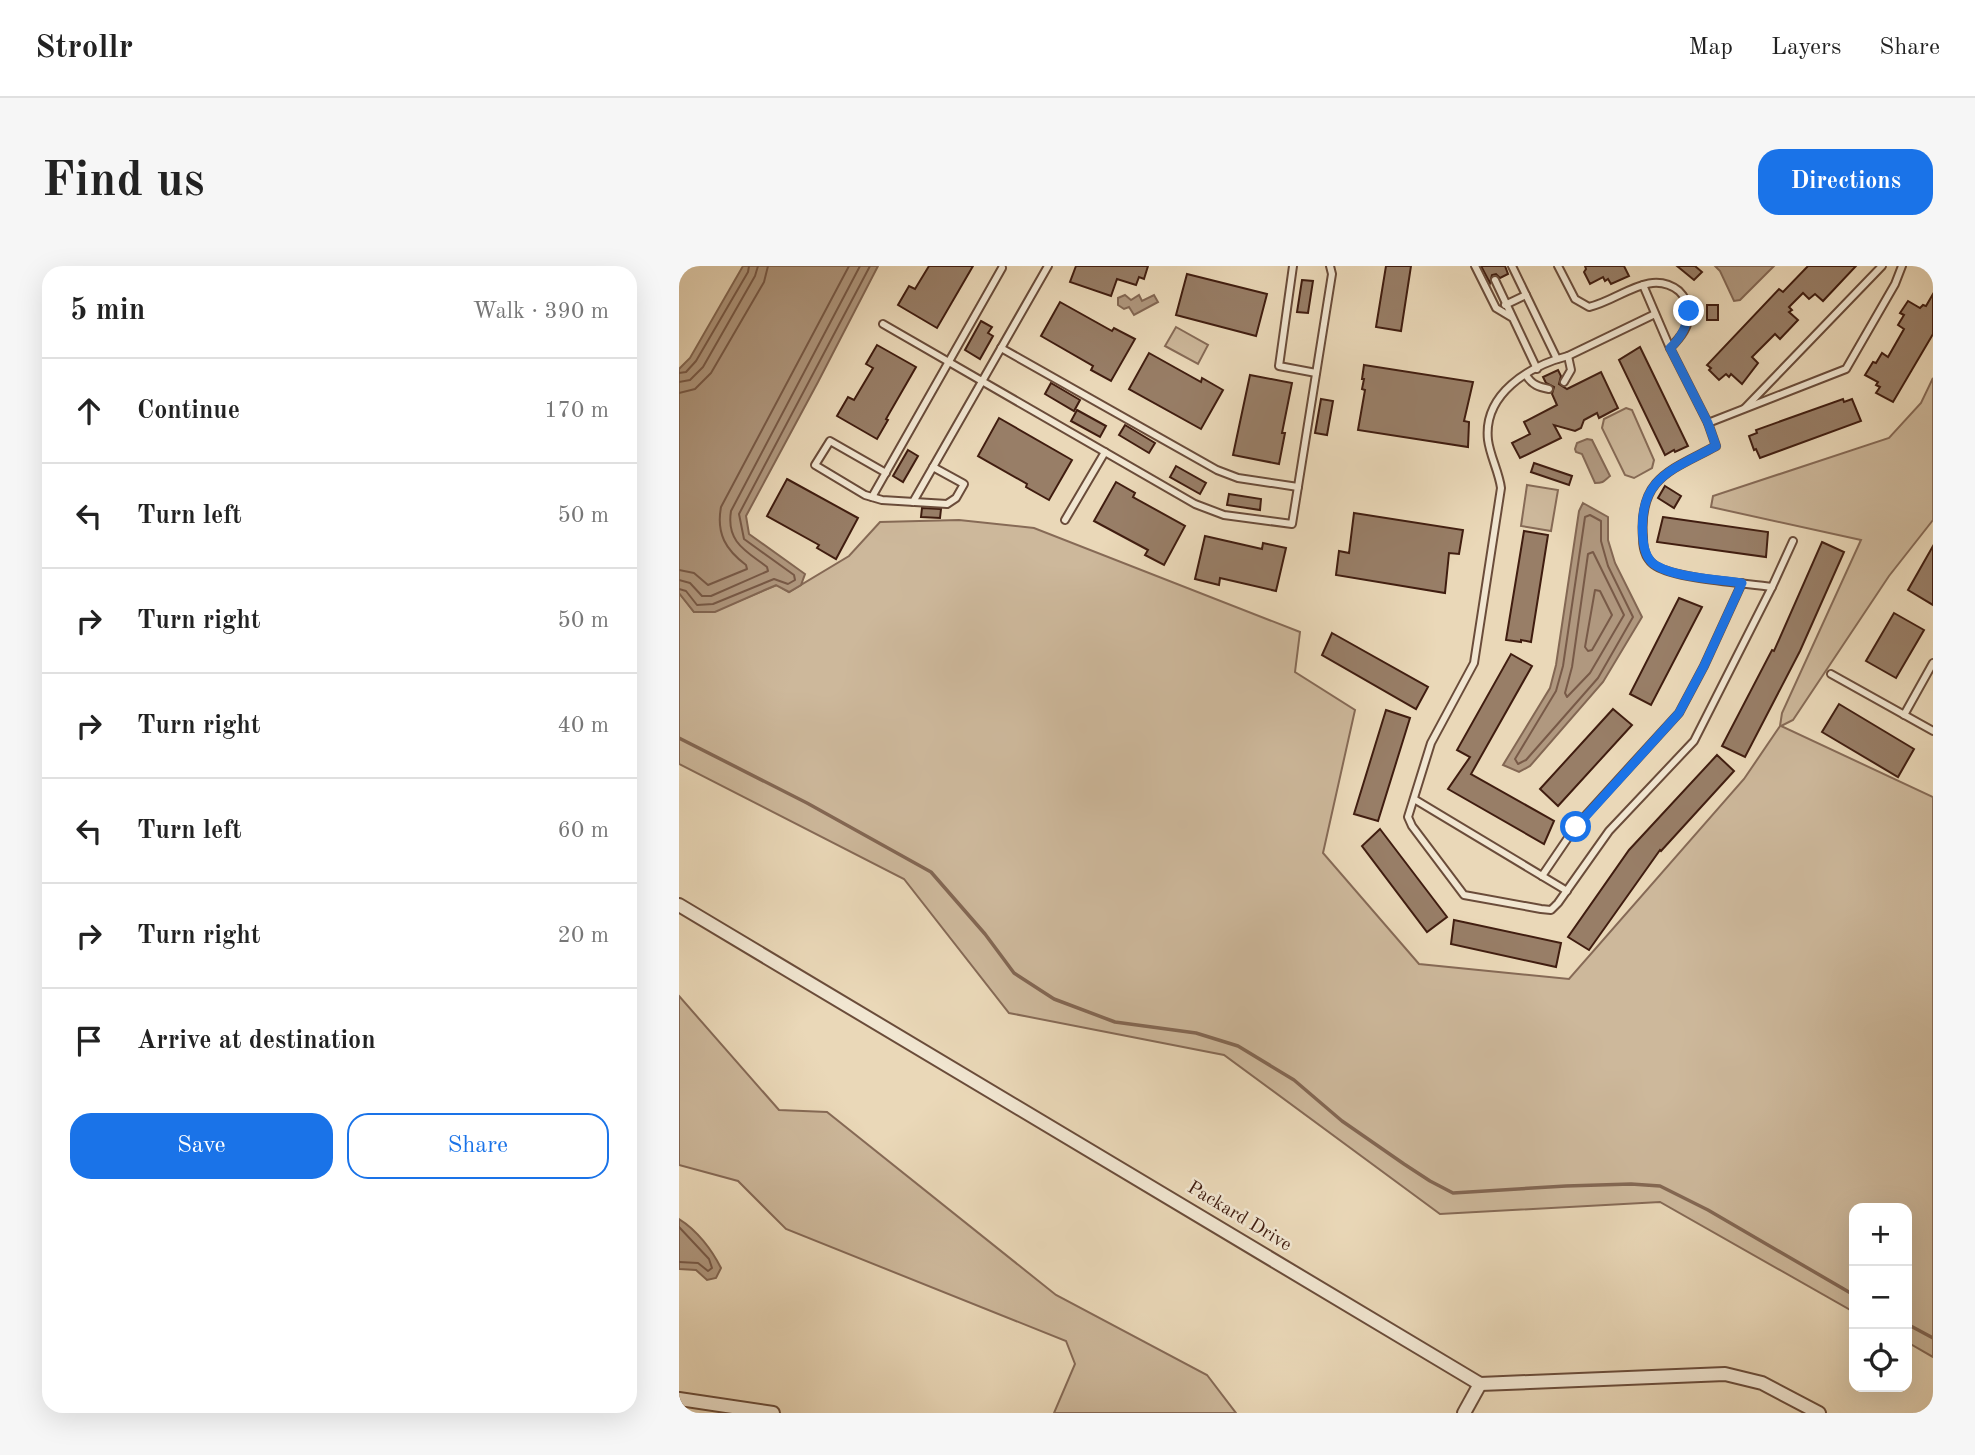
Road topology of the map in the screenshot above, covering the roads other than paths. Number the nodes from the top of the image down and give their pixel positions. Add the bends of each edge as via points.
1 (1048, 266) edge
2 (1293, 266) edge
3 (1330, 266) edge
4 (1475, 266) edge
5 (1512, 266) edge
6 (1558, 266) edge
7 (1882, 266) edge
8 (1902, 266) edge
9 (1002, 268) dead end
10 (1495, 280) dead end
11 (1643, 285) junction
12 (1526, 295) junction
13 (1505, 305) junction
14 (1655, 314) junction
15 (1511, 317) junction
16 (883, 324) dead end
17 (1002, 348) junction
18 (1670, 348) junction
19 (1568, 356) junction
20 (1557, 359) junction
21 (949, 362) junction
22 (1537, 369) junction
23 (1316, 373) junction
24 (1526, 375) junction
25 (982, 381) junction
26 (1564, 382) dead end
27 (1549, 389) dead end
28 (1744, 409) junction
29 (1708, 423) junction
30 (1105, 452) junction
31 (933, 467) junction
32 (886, 473) junction
33 (1298, 487) junction
34 (872, 497) junction
35 (913, 502) junction
36 (1065, 520) dead end
37 (1793, 541) dead end
38 (1742, 583) junction
39 (1772, 587) junction
40 (1933, 663) edge
41 (1831, 674) dead end
42 (1904, 715) junction
43 (1933, 731) edge
44 (1414, 799) junction
45 (1542, 876) junction
46 (1567, 891) junction
47 (679, 905) edge
48 (1480, 1384) junction
49 (679, 1399) edge
50 (773, 1413) edge
51 (1464, 1413) edge
52 (1819, 1413) edge

1 - 17 lane
2 - 23 lane via 1279,366
3 - 23 lane
4 - 15 lane via 1496,308
5 - 12 lane
6 - 11 lane via 1576,299 1589,307
7 - 28 lane
8 - 28 lane via 1846,369
9 - 21 lane
10 - 13 lane
11 - 14 lane
11 - 18 lane via 1667,283 1684,295 1689,311 1686,326
12 - 13 lane
12 - 20 lane
13 - 15 lane
14 - 18 lane
14 - 19 lane
15 - 22 lane
16 - 21 lane
17 - 25 lane
17 - 33 lane via 1217,470 1238,478
18 - 29 lane
19 - 20 lane
19 - 26 lane via 1571,370
20 - 22 lane
21 - 25 lane
21 - 32 lane
22 - 24 lane
23 - 33 lane
24 - 27 lane via 1538,387
24 - 44 lane via 1507,386 1490,411 1488,444 1501,488 1474,663 1430,743
25 - 30 lane
25 - 31 lane
28 - 29 lane
29 - 38 lane via 1716,446 1655,482 1645,506 1643,543 1648,560 1658,568
30 - 33 lane via 1195,504 1224,515 1292,524
30 - 36 lane
31 - 35 lane
31 - 35 lane via 964,485 947,504
32 - 34 lane
32 - 34 lane via 830,441 815,465
34 - 35 lane
37 - 39 lane
38 - 39 lane
38 - 45 lane via 1679,713 1576,827
39 - 46 lane via 1694,741 1609,831
40 - 42 lane
41 - 42 lane
42 - 43 lane
44 - 45 lane
44 - 46 lane via 1408,817 1412,826 1464,895 1551,910
45 - 46 lane
47 - 48 street, Packard Drive
48 - 51 street
48 - 52 street via 1725,1374 1762,1384
49 - 50 street

